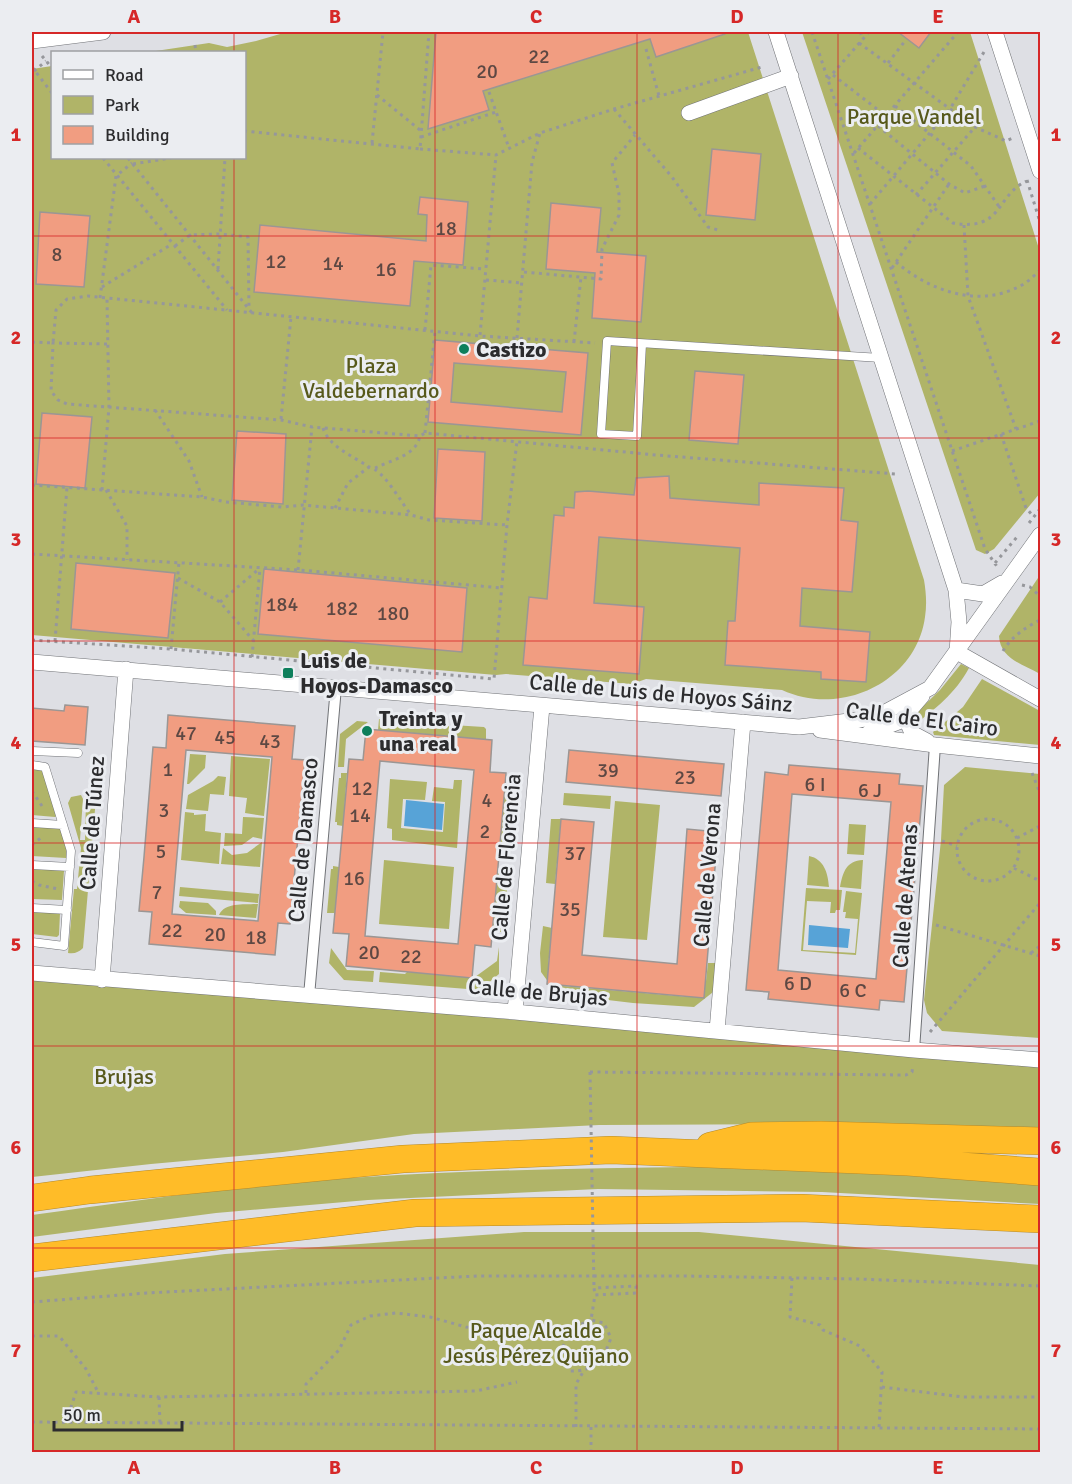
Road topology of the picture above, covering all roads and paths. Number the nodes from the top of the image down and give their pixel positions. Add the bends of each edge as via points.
1 (103, 32) edge
2 (383, 32) edge
3 (429, 32) edge
4 (776, 32) edge
5 (812, 32) edge
6 (860, 32) edge
7 (869, 32) edge
8 (958, 32) edge
9 (995, 32) edge
10 (53, 35) edge
11 (863, 39) junction
12 (32, 41) edge
13 (905, 41) dead end
14 (860, 43) junction
15 (195, 45) dead end
16 (646, 49) dead end
17 (196, 51) edge
18 (985, 51) dead end
19 (42, 56) dead end
20 (46, 61) junction
21 (888, 63) junction
22 (762, 67) dead end
23 (51, 68) edge
24 (33, 69) edge
25 (833, 75) junction
26 (790, 76) junction
27 (828, 79) junction
28 (915, 83) junction
29 (51, 92) edge
30 (489, 92) dead end
31 (377, 95) junction
32 (659, 96) junction
33 (895, 106) junction
34 (614, 109) junction
35 (950, 109) junction
36 (496, 112) junction
37 (689, 112) dead end
38 (886, 116) junction
39 (878, 126) junction
40 (975, 127) junction
41 (421, 130) junction
42 (246, 131) edge
43 (540, 132) junction
44 (929, 132) junction
45 (635, 135) junction
46 (421, 138) junction
47 (1013, 138) dead end
48 (372, 143) junction
49 (509, 148) junction
50 (858, 148) junction
51 (420, 149) junction
52 (954, 152) junction
53 (854, 153) junction
54 (911, 153) junction
55 (496, 154) junction
56 (1038, 154) edge
57 (104, 159) edge
58 (129, 159) edge
59 (165, 159) edge
60 (225, 159) edge
61 (133, 164) junction
62 (1041, 171) edge
63 (935, 173) junction
64 (116, 176) junction
65 (892, 176) junction
66 (1027, 181) dead end
67 (949, 184) junction
68 (985, 186) junction
69 (916, 195) junction
70 (870, 204) junction
71 (933, 208) junction
72 (1000, 208) junction
73 (964, 225) junction
74 (718, 230) dead end
75 (220, 234) junction
76 (190, 235) junction
77 (173, 245) junction
78 (896, 262) junction
79 (892, 268) junction
80 (218, 269) junction
81 (485, 269) junction
82 (1041, 270) edge
83 (524, 272) junction
84 (581, 277) junction
85 (485, 280) junction
86 (523, 283) junction
87 (102, 287) junction
88 (968, 296) junction
89 (100, 298) junction
90 (107, 299) junction
91 (249, 309) junction
92 (227, 310) junction
93 (252, 313) junction
94 (291, 317) junction
95 (425, 330) junction
96 (435, 331) junction
97 (480, 336) junction
98 (517, 338) junction
99 (32, 342) edge
100 (574, 342) junction
101 (53, 343) junction
102 (595, 343) dead end
103 (107, 344) junction
104 (642, 344) junction
105 (987, 351) junction
106 (981, 353) dead end
107 (881, 358) junction
108 (109, 407) junction
109 (155, 410) junction
110 (281, 420) junction
111 (1041, 421) edge
112 (312, 427) junction
113 (323, 428) junction
114 (1016, 429) junction
115 (425, 433) junction
116 (1001, 434) junction
117 (420, 436) junction
118 (517, 441) junction
119 (952, 451) junction
120 (369, 467) junction
121 (375, 468) junction
122 (896, 474) dead end
123 (67, 487) junction
124 (104, 490) junction
125 (202, 497) junction
126 (32, 501) edge
127 (303, 505) junction
128 (335, 508) junction
129 (411, 514) junction
130 (1034, 518) dead end
131 (507, 525) junction
132 (1041, 535) edge
133 (32, 554) edge
134 (61, 556) junction
135 (127, 560) junction
136 (179, 562) junction
137 (260, 568) junction
138 (298, 570) junction
139 (178, 578) junction
140 (1007, 580) junction
141 (502, 588) junction
142 (956, 590) junction
143 (1041, 596) edge
144 (219, 602) junction
145 (1041, 620) edge
146 (32, 640) edge
147 (254, 640) junction
148 (55, 641) junction
149 (171, 649) junction
150 (1003, 651) dead end
151 (957, 652) junction
152 (252, 657) junction
153 (32, 662) edge
154 (126, 669) junction
155 (336, 687) junction
156 (930, 688) junction
157 (1041, 699) edge
158 (542, 706) junction
159 (906, 719) junction
160 (743, 722) junction
161 (799, 727) junction
162 (863, 735) junction
163 (935, 745) junction
164 (32, 751) edge
165 (78, 753) dead end
166 (1041, 756) edge
167 (32, 765) edge
168 (1032, 773) dead end
169 (1041, 793) edge
170 (32, 823) edge
171 (63, 825) junction
172 (1041, 826) edge
173 (1017, 838) junction
174 (940, 840) dead end
175 (957, 846) junction
176 (32, 865) edge
177 (70, 867) junction
178 (1014, 868) junction
179 (32, 881) edge
180 (1041, 882) edge
181 (68, 890) junction
182 (1041, 903) edge
183 (32, 908) edge
184 (67, 910) junction
185 (923, 922) junction
186 (32, 942) edge
187 (1003, 945) junction
188 (1041, 946) edge
189 (1031, 953) junction
190 (1041, 956) edge
191 (32, 973) edge
192 (102, 980) junction
193 (309, 996) junction
194 (515, 1012) junction
195 (717, 1031) junction
196 (914, 1050) junction
197 (1041, 1060) edge
198 (1041, 1142) edge
199 (681, 1153) junction
200 (1041, 1172) edge
201 (32, 1198) edge
202 (906, 1212) junction
203 (1041, 1219) edge
204 (1041, 1235) edge
205 (32, 1258) edge
206 (792, 1278) junction
207 (1041, 1286) edge
208 (594, 1288) junction
209 (595, 1295) junction
210 (32, 1302) edge
211 (591, 1320) junction
212 (512, 1334) dead end
213 (32, 1336) edge
214 (583, 1372) junction
215 (517, 1382) dead end
216 (882, 1387) junction
217 (98, 1392) junction
218 (306, 1393) junction
219 (159, 1396) junction
220 (1041, 1397) edge
221 (32, 1422) edge
222 (66, 1422) junction
223 (160, 1424) junction
224 (576, 1427) junction
225 (591, 1427) junction
226 (879, 1428) junction
227 (1041, 1429) edge
228 (591, 1452) edge

1 - 10 street
2 - 31 path
3 - 41 path
4 - 26 street
5 - 27 path
6 - 11 path
7 - 11 path
8 - 28 path
9 - 56 street
10 - 12 street
11 - 14 path
13 - 21 path
14 - 21 path
14 - 25 path
15 - 17 path
16 - 32 path
18 - 35 path
19 - 20 path
20 - 23 path
20 - 24 path
21 - 28 path
22 - 32 path
24 - 29 path
25 - 27 path
25 - 38 path
26 - 37 street
26 - 107 street
27 - 53 path
28 - 33 path
28 - 35 path
30 - 36 path
31 - 41 path
31 - 48 path
32 - 34 path
33 - 38 path
33 - 44 path
34 - 43 path
34 - 45 path
35 - 40 path
35 - 44 path
36 - 46 path
36 - 49 path
38 - 39 path
39 - 50 path
39 - 54 path
40 - 47 path via 1006,141
40 - 52 path
41 - 46 path
42 - 48 path
43 - 49 path
43 - 83 path via 532,162
44 - 52 path
44 - 54 path
45 - 74 path via 708,227
45 - 84 path via 612,164 619,215 602,249 601,279
46 - 51 path
48 - 51 path
49 - 55 path
50 - 53 path
50 - 65 path
51 - 55 path
52 - 63 path
52 - 68 path via 971,166
53 - 70 path
54 - 63 path
54 - 65 path
55 - 81 path
56 - 62 street
57 - 64 path
58 - 61 path
59 - 61 path
60 - 75 path
61 - 64 path
61 - 76 path
63 - 67 path
63 - 69 path
64 - 77 path
64 - 87 path
65 - 69 path
65 - 70 path
66 - 72 path
67 - 68 path via 965,193
67 - 71 path
68 - 72 path
69 - 71 path
70 - 79 path
71 - 73 path via 952,223
71 - 78 path
72 - 73 path via 982,223
73 - 88 path
75 - 76 path
75 - 80 path
75 - 91 path via 248,237
76 - 77 path
76 - 80 path
77 - 87 path
77 - 92 path
78 - 79 path
78 - 88 path via 930,285
79 - 119 path
80 - 91 path
81 - 85 path
81 - 95 path via 431,265
82 - 88 path via 1012,289 983,298
83 - 84 path
83 - 86 path
84 - 100 path
85 - 86 path
85 - 97 path
86 - 98 path
87 - 89 path
88 - 105 path
89 - 90 path
89 - 101 path via 67,299 56,310
90 - 92 path
90 - 103 path
91 - 93 path
92 - 93 path
93 - 94 path
94 - 95 path
94 - 110 path
95 - 96 path
96 - 97 path
96 - 115 path
97 - 98 path
98 - 100 path
99 - 101 path
100 - 102 path
101 - 103 path
101 - 108 path via 51,390 58,400
103 - 108 path
104 - 104 lane via 607,341 601,434 637,436
104 - 107 lane
105 - 106 path
105 - 114 path
107 - 142 street
108 - 109 path
108 - 124 path
109 - 110 path
109 - 125 path via 189,461
110 - 112 path
111 - 114 path
112 - 113 path
112 - 127 path
113 - 117 path
113 - 120 path via 333,444
114 - 116 path
115 - 117 path
115 - 118 path
116 - 119 path
116 - 130 path via 1026,508
117 - 121 path via 420,441 402,458
118 - 122 path
118 - 131 path
119 - 140 path via 985,549
120 - 121 path
120 - 128 path via 348,483
121 - 129 path
123 - 124 path
123 - 126 path via 33,485
123 - 134 path
124 - 125 path
124 - 135 path via 126,526
125 - 127 path via 282,507
127 - 128 path
127 - 138 path
128 - 129 path
129 - 131 path via 429,520
131 - 141 path
132 - 140 street, Calle de Luis de Hoyos Sáinz
133 - 134 path
134 - 135 path
134 - 148 path
135 - 136 path
136 - 137 path
136 - 139 path
137 - 138 path
137 - 144 path
137 - 147 path
138 - 141 path
139 - 144 path
139 - 149 path
140 - 142 street via 983,594
140 - 143 path via 1030,587
140 - 151 street, Calle de Luis de Hoyos Sáinz
141 - 152 path via 494,679
142 - 151 street
144 - 147 path
145 - 150 path via 1017,635
146 - 148 path
147 - 152 path
148 - 149 path
149 - 152 path
151 - 156 street, Calle de Luis de Hoyos Sáinz
151 - 157 street
153 - 154 street, Calle de Luis de Hoyos Sáinz
154 - 155 street, Calle de Luis de Hoyos Sáinz
154 - 192 street, Calle de Túnez
155 - 158 street, Calle de Luis de Hoyos Sáinz
155 - 193 street, Calle de Damasco
156 - 159 street
156 - 161 street, Calle de Luis de Hoyos Sáinz via 874,718
158 - 160 street, Calle de Luis de Hoyos Sáinz
158 - 194 street, Calle de Florencia
159 - 162 street
159 - 163 street via 912,733
160 - 161 street, Calle de Luis de Hoyos Sáinz
160 - 195 street, Calle de Verona
161 - 162 street, Calle de El Cairo
162 - 163 street, Calle de El Cairo
163 - 166 street, Calle de El Cairo
163 - 185 street, Calle de Atenas
164 - 165 lane
167 - 171 lane via 45,767
168 - 169 path
170 - 171 lane
171 - 177 lane via 71,851
172 - 173 path
173 - 175 path via 1004,823 984,819 966,828
173 - 178 path via 1020,848
174 - 175 path
175 - 178 path via 961,866 977,880 997,880
176 - 177 lane
177 - 181 lane
178 - 180 path
179 - 181 path
181 - 184 lane
182 - 187 path
183 - 184 lane
184 - 186 lane via 64,946
185 - 187 path
185 - 196 street, Calle de Atenas
187 - 189 path
187 - 196 path
188 - 189 path
189 - 190 path
191 - 192 street, Calle de Brujas
192 - 193 street, Calle de Brujas
193 - 194 street, Calle de Brujas
194 - 195 street, Calle de Brujas
195 - 196 street, Calle de Brujas
196 - 197 street, Calle de Brujas
196 - 208 path, bridge via 912,1072 906,1075 591,1072
198 - 199 highway via 751,1136
199 - 200 highway
199 - 201 highway via 611,1150 403,1159
202 - 203 highway
202 - 204 highway
202 - 205 highway via 801,1208 415,1213
206 - 207 path
206 - 210 path via 477,1276
206 - 216 path via 790,1317 820,1325 823,1330 860,1346 882,1372
208 - 209 path
208 - 209 path via 636,1286 636,1293
209 - 211 path
211 - 214 path via 604,1323 611,1338 607,1351
211 - 214 path via 568,1334 562,1349 569,1371
212 - 218 path via 430,1317 396,1313 370,1316 351,1325 339,1350 306,1384
213 - 217 path via 59,1336 86,1369
214 - 224 path via 576,1384
215 - 218 path via 476,1391
216 - 220 path via 963,1397
216 - 226 path
217 - 219 path
217 - 222 path via 76,1392
218 - 219 path
219 - 223 path
221 - 222 path
222 - 223 path
223 - 224 path
224 - 225 path
225 - 226 path
225 - 228 path
226 - 227 path

